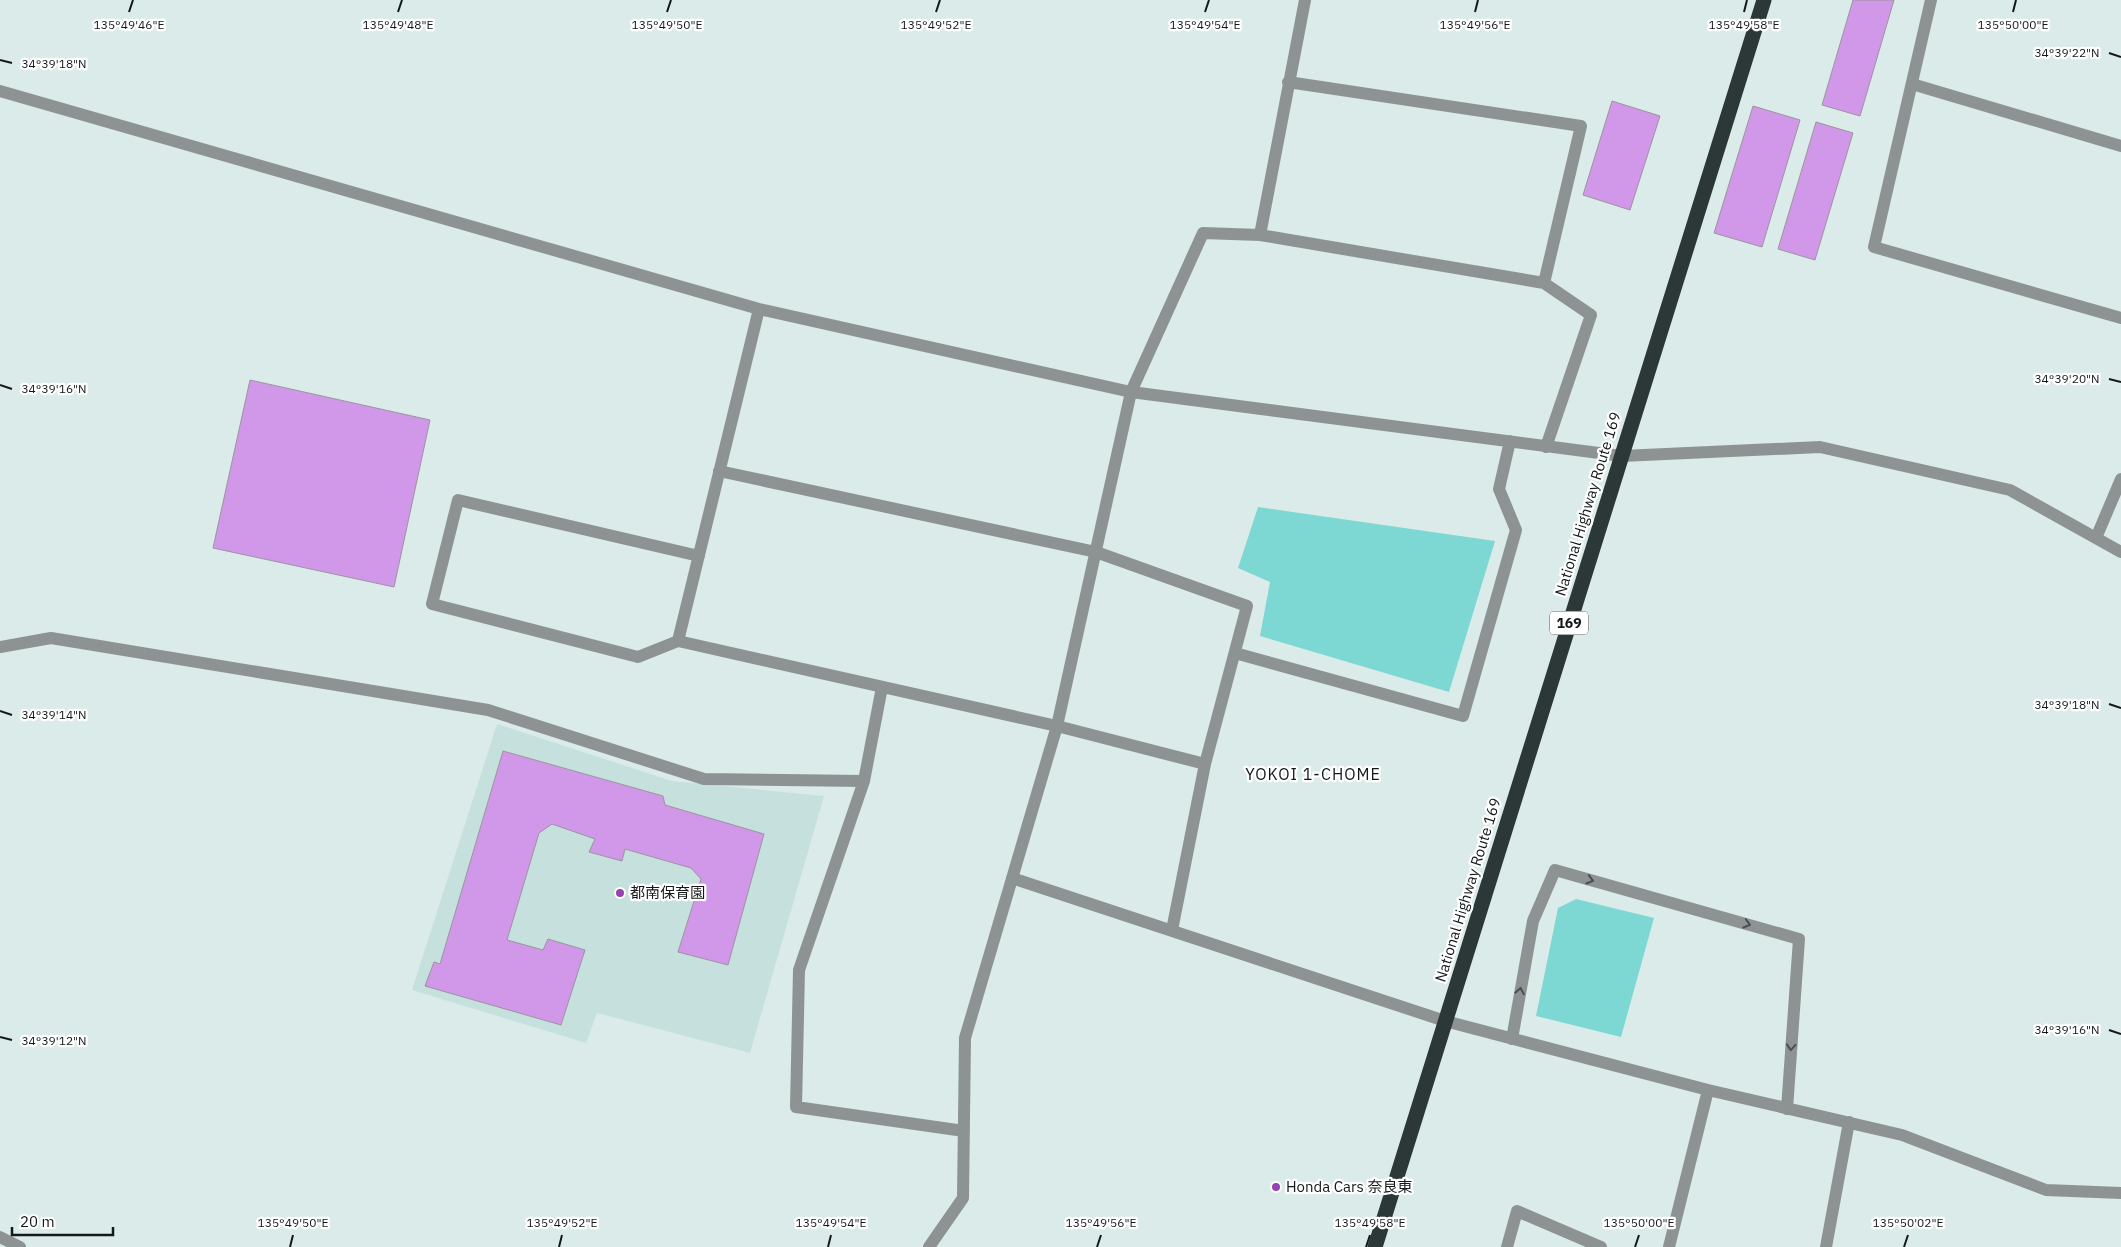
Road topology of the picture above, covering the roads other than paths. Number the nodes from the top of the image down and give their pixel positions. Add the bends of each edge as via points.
1 (1305, 0) edge
2 (1764, 0) edge
3 (1931, 0) edge
4 (1288, 82) junction
5 (1912, 84) junction
6 (0, 91) edge
7 (2121, 146) edge
8 (1260, 235) junction
9 (1544, 282) junction
10 (759, 309) junction
11 (2121, 318) edge
12 (1131, 392) junction
13 (1510, 441) junction
14 (1546, 447) junction
15 (1622, 456) junction
16 (720, 471) junction
17 (2121, 480) edge
18 (2096, 538) junction
19 (1096, 552) junction
20 (2121, 552) edge
21 (699, 556) junction
22 (678, 641) junction
23 (0, 647) edge
24 (1235, 653) junction
25 (882, 687) junction
26 (1057, 726) junction
27 (1205, 764) junction
28 (864, 781) junction
29 (1012, 878) junction
30 (1172, 930) junction
31 (1445, 1021) junction
32 (1512, 1039) junction
33 (1708, 1090) junction
34 (1787, 1109) junction
35 (1849, 1122) junction
36 (964, 1131) junction
37 (2121, 1193) edge
38 (0, 1237) edge
39 (20, 1247) edge
40 (929, 1247) edge
41 (1375, 1247) edge
42 (1508, 1247) edge
43 (1601, 1247) edge
44 (1669, 1247) edge
45 (1826, 1247) edge

1 - 4 street
2 - 15 highway, National Highway Route 169 / 169
3 - 5 street
4 - 8 street
4 - 9 street via 1582,126
5 - 7 street
5 - 11 street via 1874,247
6 - 10 street
8 - 9 street
8 - 12 street via 1203,233
9 - 14 street via 1591,315
10 - 12 street
10 - 16 street
12 - 13 street
12 - 19 street
13 - 14 street
13 - 24 street via 1499,489 1516,530 1463,716
14 - 15 street
15 - 18 street via 1820,447 2010,490
15 - 31 highway, National Highway Route 169 / 169
16 - 19 street
16 - 21 street
17 - 18 street
18 - 20 street
19 - 24 street via 1247,606
19 - 26 street
21 - 22 street
21 - 22 street via 458,500 432,604 638,657
22 - 25 street
23 - 28 street via 51,638 488,710 704,779
24 - 27 street
25 - 26 street
25 - 28 street
26 - 27 street
26 - 29 street
27 - 30 street
28 - 36 street via 799,970 796,1107
29 - 30 street
29 - 36 street via 965,1038
30 - 31 street
31 - 32 street
31 - 41 highway, National Highway Route 169 / 169
32 - 33 street
32 -> 34 street via 1533,921 1556,870 1799,939
33 - 34 street
33 - 44 street
34 - 35 street
35 - 37 street via 1902,1135 2046,1190
35 - 45 street
36 - 40 street via 963,1198
38 - 39 street
42 - 43 street via 1517,1211

